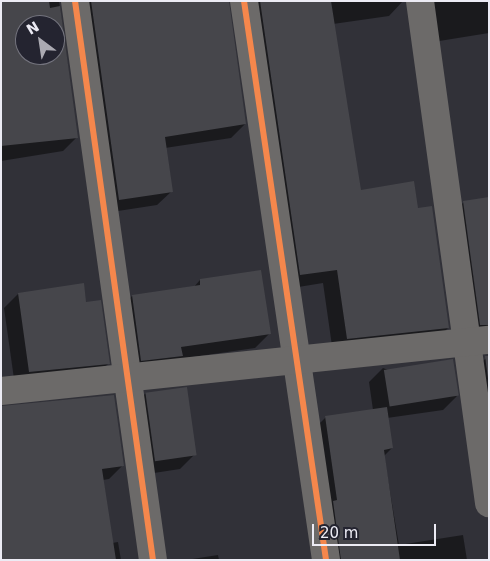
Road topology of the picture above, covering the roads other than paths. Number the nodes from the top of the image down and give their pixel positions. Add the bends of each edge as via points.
1 (75, 1) edge
2 (244, 1) edge
3 (420, 1) edge
4 (478, 341) edge
5 (297, 360) junction
6 (128, 378) junction
7 (1, 391) edge
8 (489, 502) edge
9 (153, 560) edge
10 (326, 560) edge

1 - 6 street
2 - 5 street
3 - 4 street
4 - 5 street
4 - 8 street
5 - 6 street
5 - 10 street
6 - 7 street
6 - 9 street

